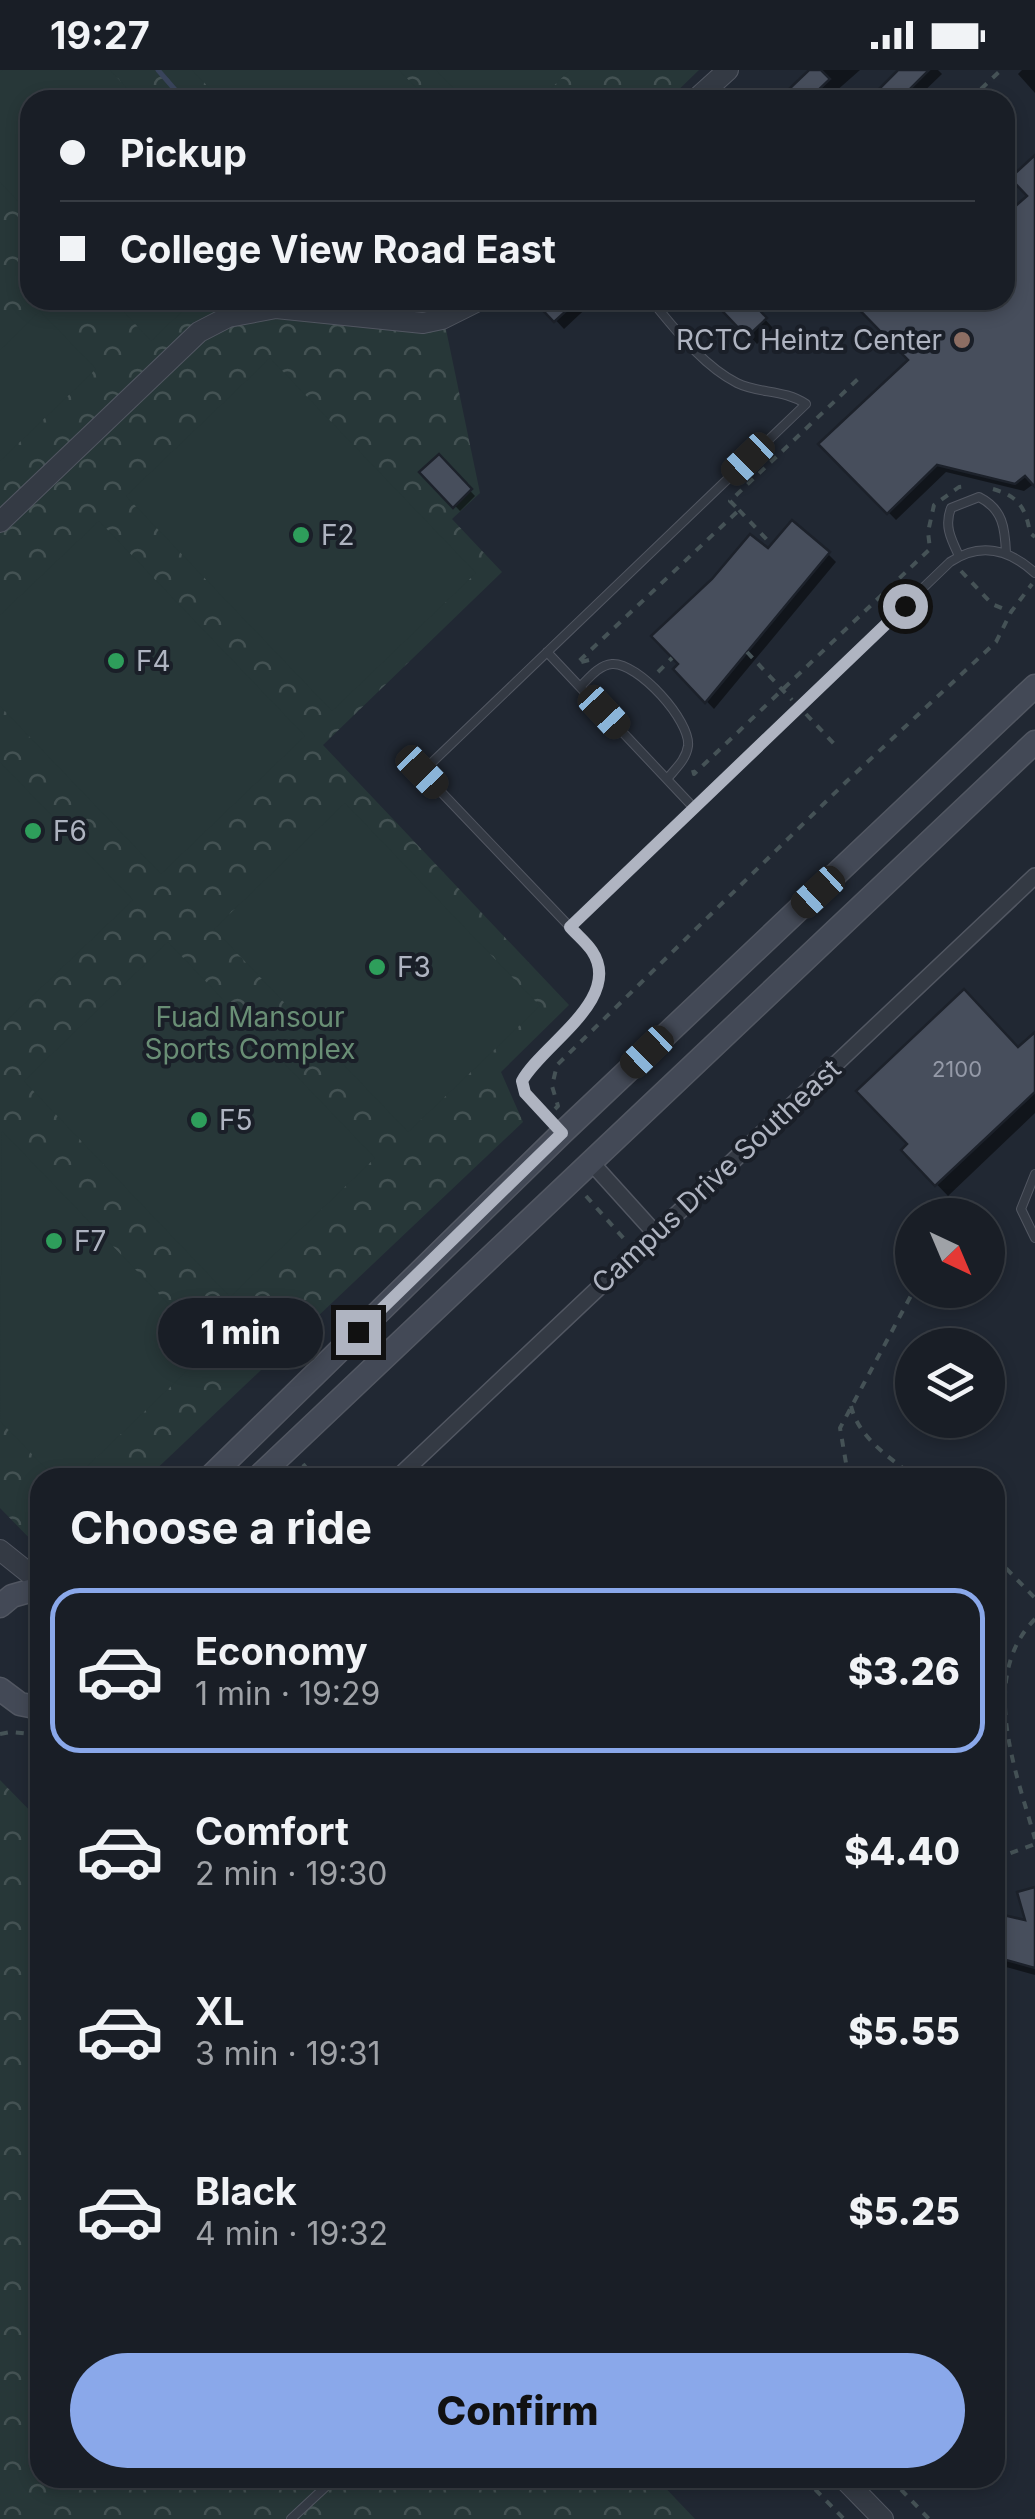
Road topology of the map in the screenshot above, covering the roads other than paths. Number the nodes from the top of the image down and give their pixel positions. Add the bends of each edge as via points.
1 (728, 70) edge
2 (707, 90) edge
3 (264, 310) edge
4 (296, 310) edge
5 (461, 310) edge
6 (660, 310) edge
7 (0, 522) edge
8 (1006, 553) junction
9 (959, 556) junction
10 (1035, 577) edge
11 (547, 652) junction
12 (580, 686) junction
13 (1035, 686) edge
14 (1035, 742) edge
15 (666, 779) junction
16 (694, 808) junction
17 (1035, 876) edge
18 (570, 927) junction
19 (555, 1126) junction
20 (590, 1161) junction
21 (1035, 1174) edge
22 (656, 1232) junction
23 (1035, 1238) edge
24 (219, 1468) edge
25 (268, 1468) edge
26 (408, 1468) edge
27 (0, 1550) edge
28 (30, 1576) edge
29 (30, 1589) edge
30 (0, 1606) edge
31 (0, 1689) edge
32 (20, 1707) edge
33 (324, 2488) edge
34 (854, 2488) edge
35 (291, 2519) edge
36 (883, 2519) edge

1 - 2 street
3 - 7 street via 228,316 199,332
4 - 5 street via 423,323
6 - 11 lane via 717,371 741,386 792,394 806,404
8 - 9 lane via 984,549
8 - 9 lane via 1000,513 979,497 951,508 947,519
8 - 10 lane
9 - 16 lane
11 - 12 lane
11 - 18 lane via 422,772
12 - 15 lane
12 - 15 lane via 602,667 628,666 676,713 689,742
13 - 19 main road
14 - 20 main road
15 - 16 lane
16 - 18 lane
17 - 22 street, Campus Drive Southeast
18 - 19 lane via 592,951 598,976 585,1013 522,1081
19 - 24 main road
20 - 22 street
20 - 25 main road
21 - 23 lane via 1021,1210
22 - 26 street, Campus Drive Southeast
27 - 28 street
29 - 30 main road
31 - 32 main road
33 - 35 lane
34 - 36 street

